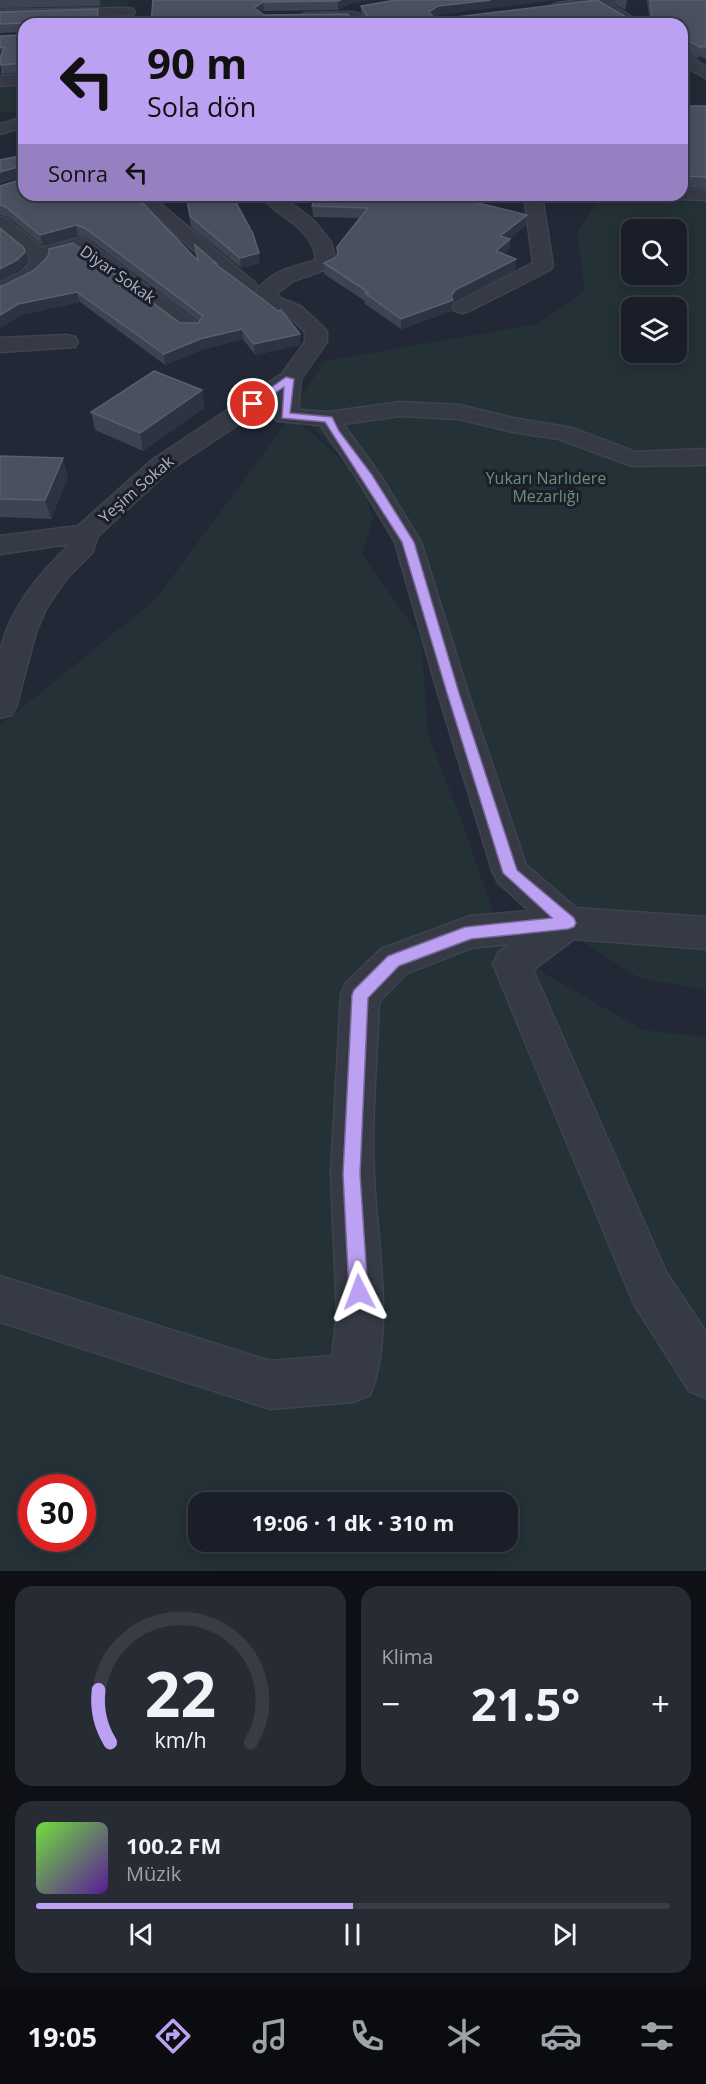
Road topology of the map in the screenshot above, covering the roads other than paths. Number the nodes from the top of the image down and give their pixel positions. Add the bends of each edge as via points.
1 (601, 0) edge
2 (364, 6) edge
3 (538, 9) edge
4 (130, 12) edge
5 (0, 14) edge
6 (342, 16) junction
7 (286, 17) edge
8 (355, 18) edge
9 (627, 18) edge
10 (706, 52) edge
11 (688, 58) edge
12 (688, 62) edge
13 (706, 74) edge
14 (18, 80) edge
15 (0, 81) edge
16 (18, 124) edge
17 (0, 131) edge
18 (18, 135) edge
19 (688, 195) edge
20 (706, 195) edge
21 (146, 201) edge
22 (275, 201) edge
23 (533, 201) edge
24 (0, 223) edge
25 (38, 255) junction
26 (248, 287) edge
27 (0, 290) edge
28 (462, 307) dead end
29 (191, 327) edge
30 (67, 342) dead end
31 (0, 345) edge
32 (290, 379) junction
33 (329, 420) junction
34 (706, 456) edge
35 (86, 533) junction
36 (0, 545) edge
37 (0, 707) edge
38 (568, 923) junction
39 (706, 933) edge
40 (0, 1299) edge
41 (706, 1374) edge

1 - 3 street
1 - 9 street
2 - 6 street
4 - 5 street
6 - 7 street
6 - 8 street
10 - 11 street
12 - 13 street
14 - 15 street
16 - 17 street
17 - 18 street
19 - 20 street
21 - 26 street
22 - 32 street via 321,239 327,252 326,264 272,283 266,292 272,302 295,311 316,331 316,342
23 - 28 street via 543,266
24 - 25 street
25 - 27 street via 40,263 34,273
25 - 29 street, Diyar Sokak via 79,244
30 - 31 street
32 - 33 street via 285,416
32 - 35 street, Yeşim Sokak via 161,465
33 - 34 street via 400,409 459,412 564,433 632,459
33 - 38 street via 408,542 511,873
35 - 36 street, Yeşim Sokak
35 - 37 street via 82,547 56,573 21,632
38 - 39 street
38 - 40 street via 470,932 394,961 360,995 352,1174 360,1316 353,1378 270,1385
38 - 41 street via 512,964 650,1288

